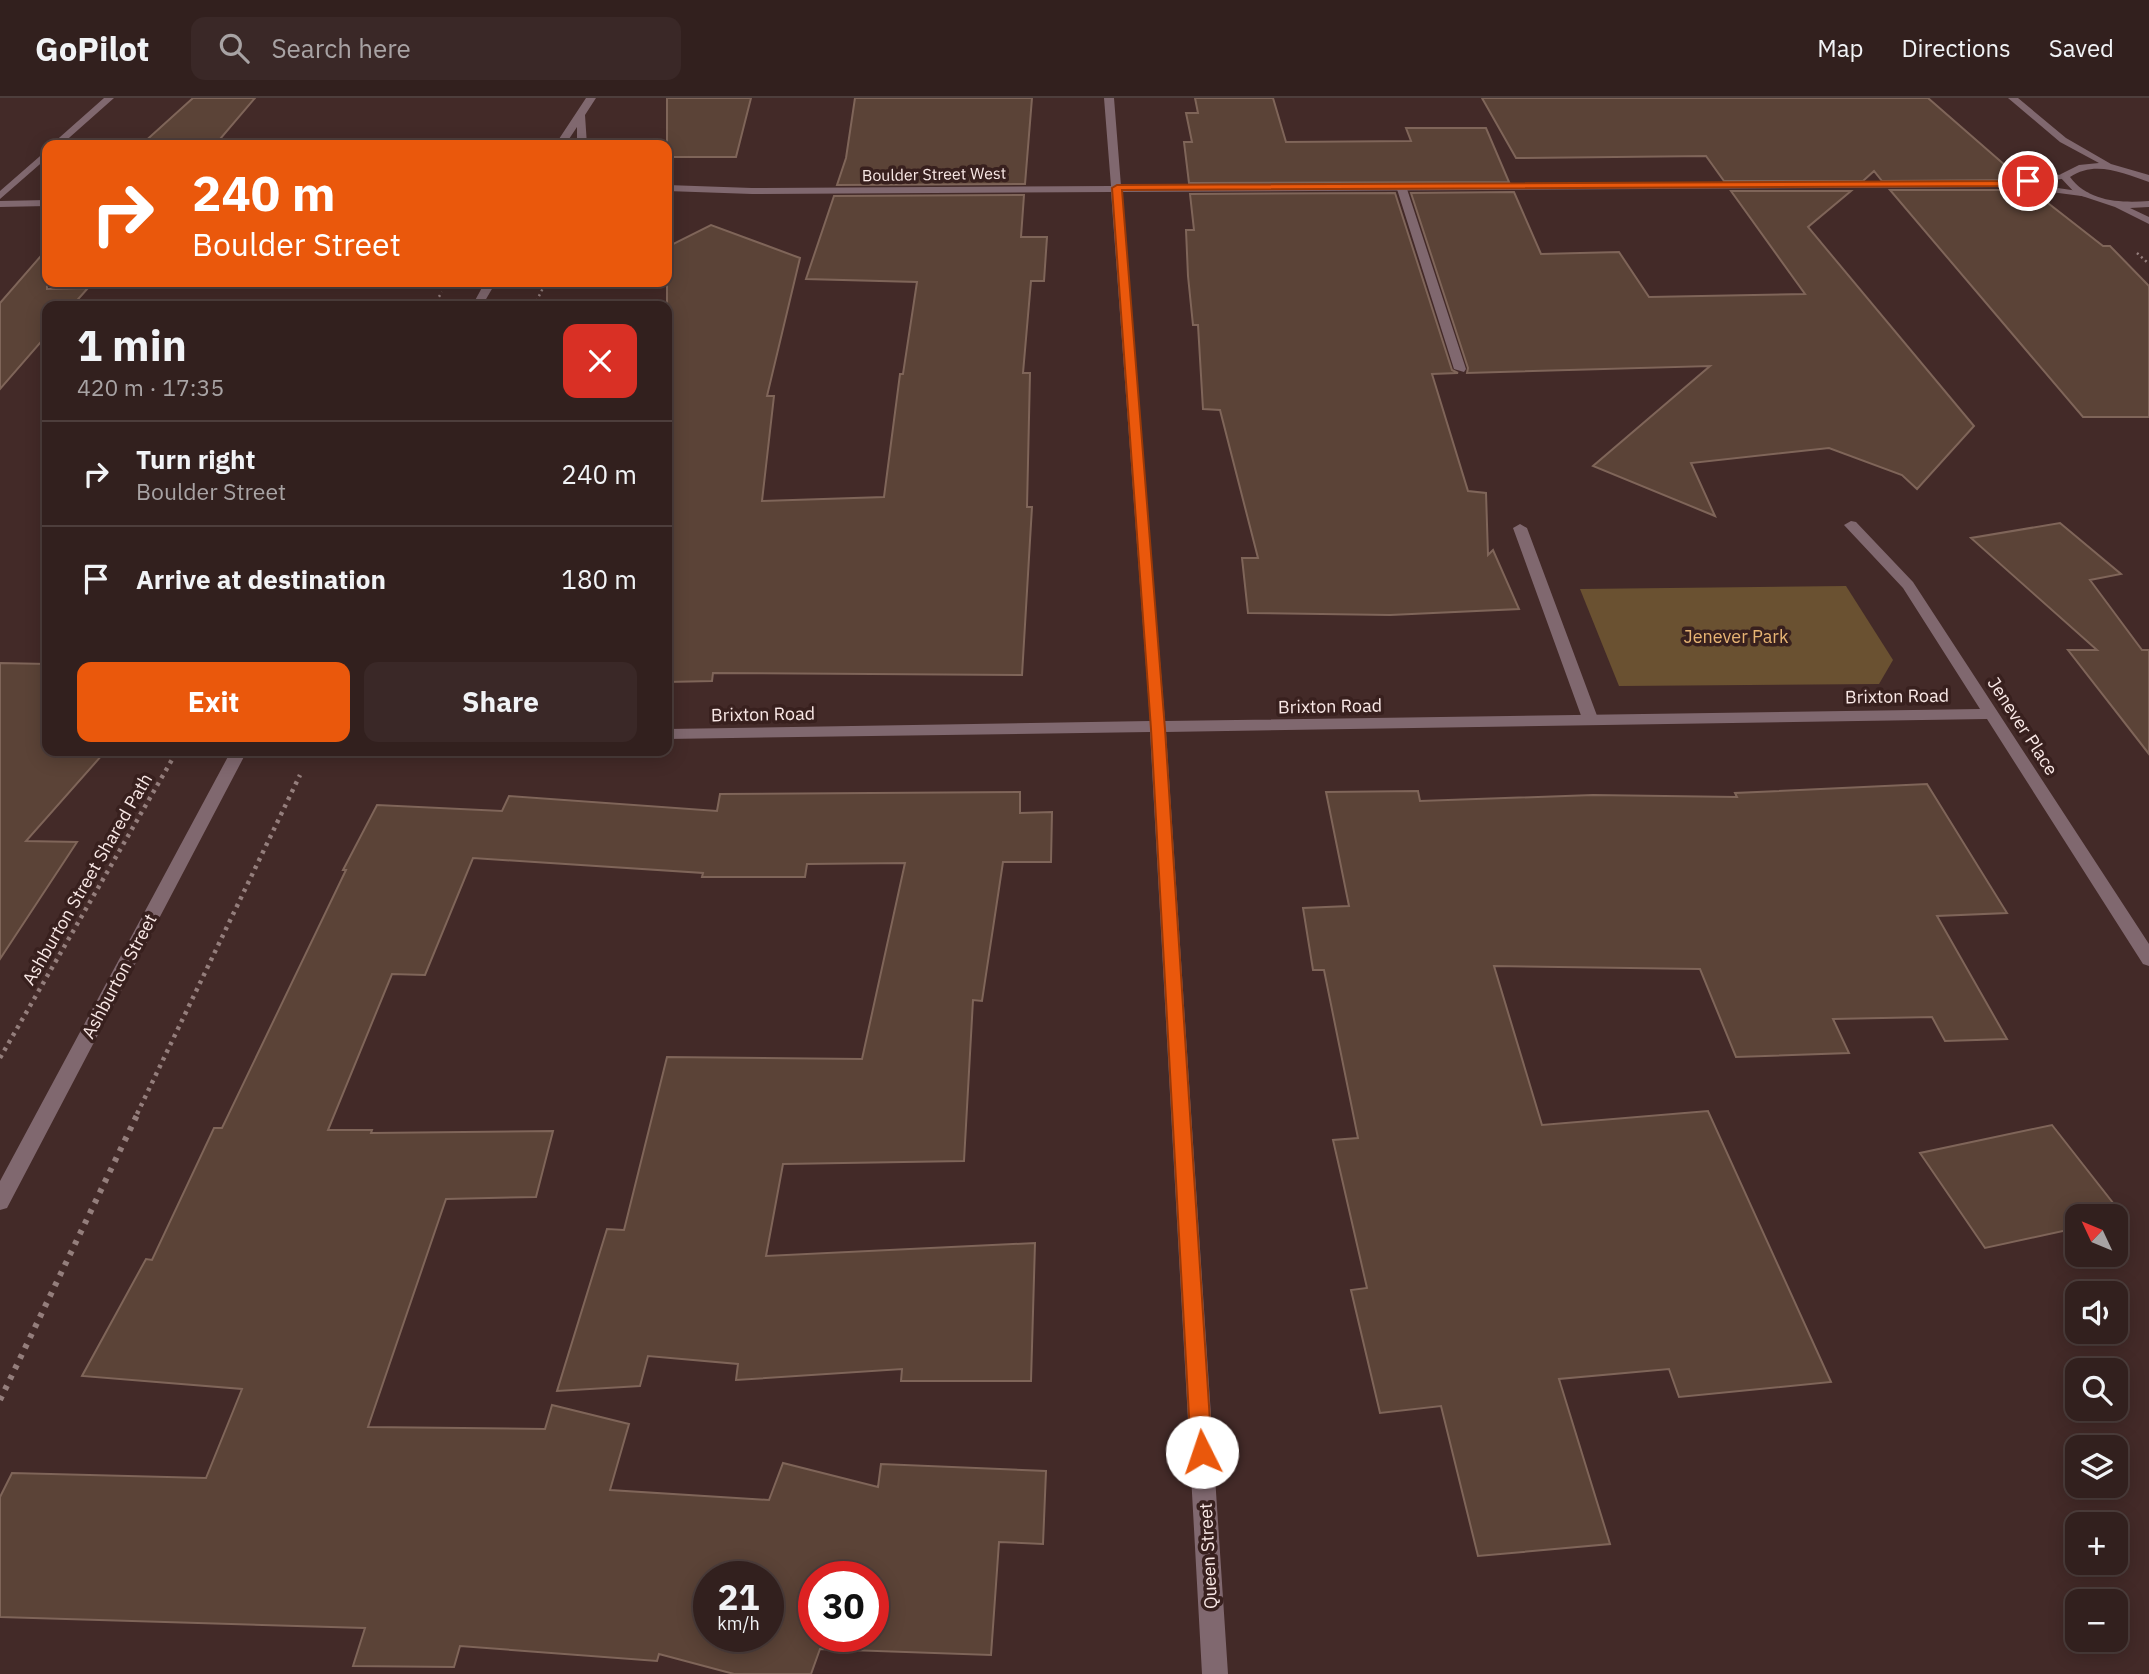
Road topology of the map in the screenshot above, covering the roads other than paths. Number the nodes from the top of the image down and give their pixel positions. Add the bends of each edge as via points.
1 (109, 98) edge
2 (591, 98) edge
3 (1109, 98) edge
4 (2013, 98) edge
5 (581, 116) junction
6 (62, 140) edge
7 (564, 140) edge
8 (582, 140) edge
9 (2063, 140) junction
10 (42, 158) edge
11 (2069, 165) junction
12 (2119, 168) junction
13 (2147, 177) edge
14 (2013, 184) junction
15 (1401, 186) junction
16 (672, 188) edge
17 (1117, 188) junction
18 (752, 191) junction
19 (2085, 195) junction
20 (0, 196) edge
21 (672, 198) edge
22 (42, 203) edge
23 (2110, 203) junction
24 (0, 204) edge
25 (2149, 204) edge
26 (2149, 221) edge
27 (1460, 369) dead end
28 (1851, 525) dead end
29 (1520, 528) dead end
30 (1993, 714) junction
31 (1591, 721) junction
32 (1158, 729) junction
33 (672, 734) edge
34 (236, 756) edge
35 (2149, 959) edge
36 (0, 1201) edge
37 (1215, 1674) edge

1 - 6 street
2 - 5 street
3 - 17 street, Queen Street
4 - 9 street
5 - 7 street
5 - 8 street
9 - 11 street
9 - 12 street
10 - 20 street
11 - 12 street
11 - 14 street
11 - 19 street via 2069,185
12 - 13 street
14 - 15 street, Boulder Street West
14 - 19 street
15 - 17 street, Boulder Street West
15 - 27 street
16 - 18 street, Boulder Street West
17 - 18 street, Boulder Street West
17 - 32 street, Queen Street
18 - 21 street, Boulder Street West
19 - 23 street
22 - 24 street
23 - 25 street
23 - 26 street
28 - 30 street, Jenever Place via 1908,585
29 - 31 street
30 - 31 street, Brixton Road
30 - 35 street, Jenever Place
31 - 32 street, Brixton Road
32 - 33 street, Brixton Road
32 - 37 street, Queen Street
34 - 36 street, Ashburton Street

